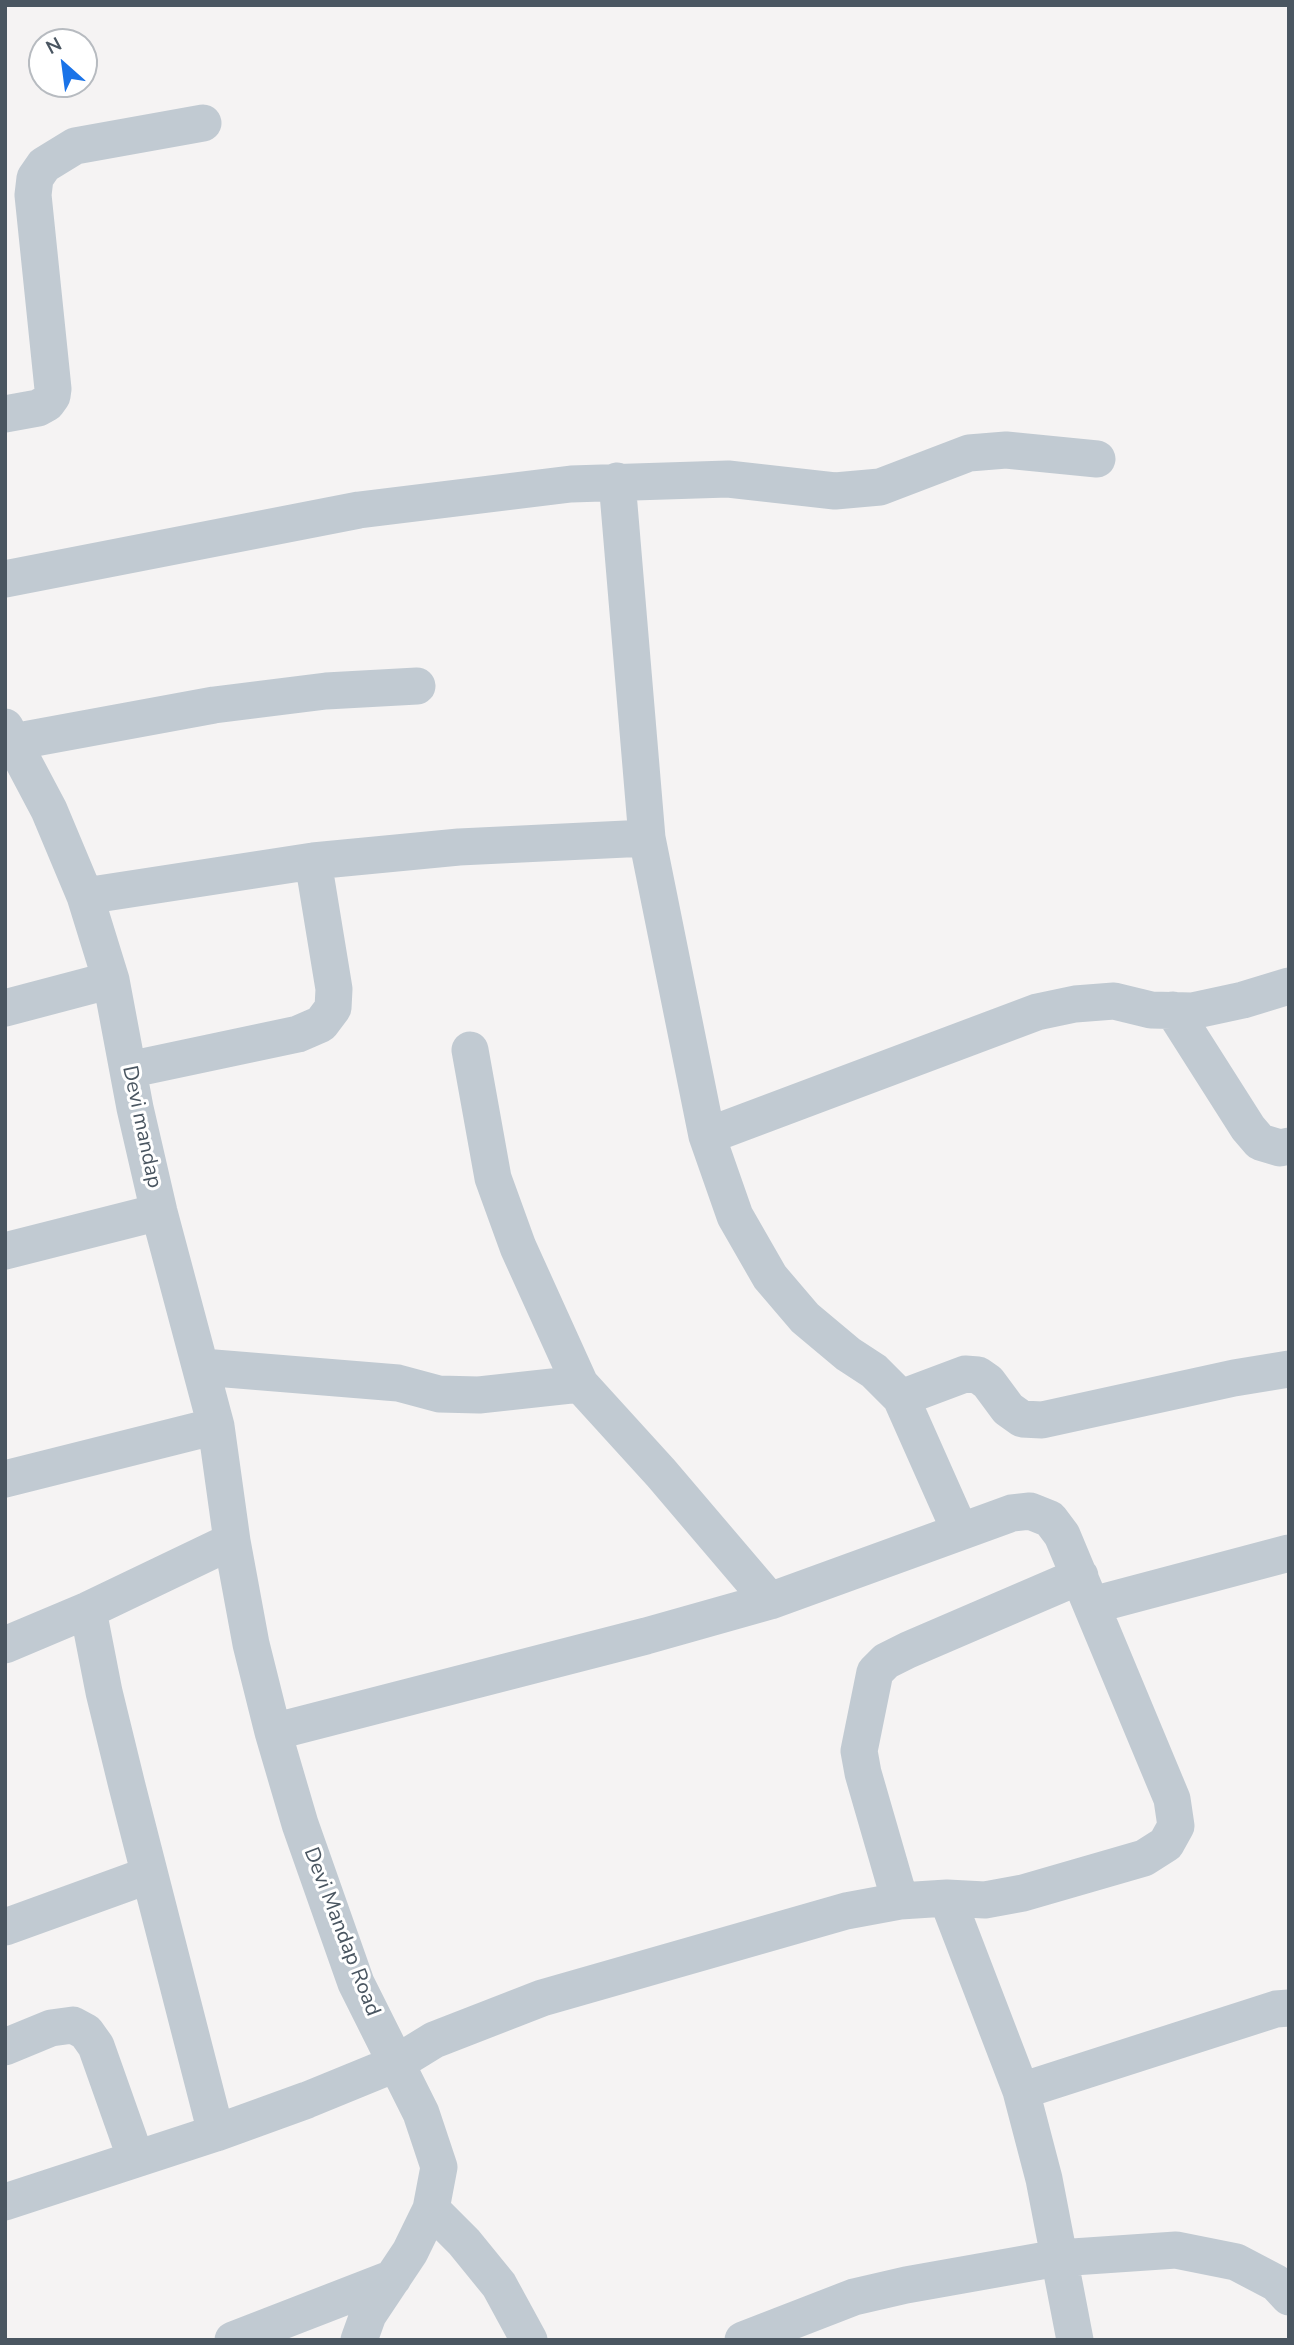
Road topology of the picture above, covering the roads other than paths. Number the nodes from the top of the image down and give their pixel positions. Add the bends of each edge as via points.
1 (203, 123) dead end
2 (5, 414) edge
3 (1097, 459) dead end
4 (617, 481) junction
5 (5, 579) edge
6 (417, 686) dead end
7 (13, 752) edge
8 (647, 838) junction
9 (313, 861) junction
10 (85, 896) junction
11 (111, 980) junction
12 (1289, 986) edge
13 (5, 1008) edge
14 (1173, 1010) junction
15 (470, 1050) dead end
16 (128, 1070) junction
17 (707, 1136) junction
18 (1289, 1146) edge
19 (159, 1212) junction
20 (5, 1251) edge
21 (202, 1367) junction
22 (1289, 1369) edge
23 (580, 1384) junction
24 (901, 1398) junction
25 (216, 1426) junction
26 (5, 1479) edge
27 (960, 1531) junction
28 (232, 1541) junction
29 (1289, 1553) edge
30 (1087, 1590) junction
31 (770, 1601) junction
32 (88, 1610) junction
33 (5, 1645) edge
34 (273, 1732) junction
35 (149, 1875) junction
36 (947, 1898) junction
37 (900, 1901) junction
38 (5, 1927) edge
39 (1289, 2008) edge
40 (5, 2047) edge
41 (395, 2064) junction
42 (1021, 2091) junction
43 (216, 2133) junction
44 (136, 2159) junction
45 (5, 2202) edge
46 (431, 2209) junction
47 (1058, 2258) junction
48 (393, 2278) junction
49 (1289, 2297) edge
50 (233, 2340) edge
51 (359, 2340) edge
52 (529, 2340) edge
53 (743, 2340) edge
54 (1075, 2340) edge

1 - 2 street via 75,146 39,172 33,195 53,389 47,403 38,408
3 - 4 street via 1006,450 969,453 880,487 835,491 728,479
4 - 5 street via 359,510
4 - 8 street
6 - 7 street via 326,691 214,705
7 - 10 street, Devi mandap via 49,810
8 - 9 street via 459,847
8 - 17 street
9 - 10 street
9 - 16 street via 334,989 333,1008 321,1024 298,1034
10 - 11 street, Devi mandap
11 - 13 street
11 - 16 street, Devi mandap
12 - 14 street via 1192,1011
14 - 17 street via 1114,1001 1075,1003 1037,1012
14 - 18 street via 1248,1128 1260,1142
15 - 23 street via 493,1178 517,1247
16 - 19 street, Devi mandap
17 - 24 street via 735,1216 770,1277 805,1318
19 - 20 street
19 - 21 street, Devi mandap
21 - 23 street via 398,1383 439,1394 479,1395
21 - 25 street, Devi mandap
22 - 24 street via 1042,1420 1022,1419 978,1375 965,1374
23 - 31 street
24 - 27 street
25 - 26 street
25 - 28 street, Devi mandap
27 - 30 street via 1012,1513 1030,1511 1050,1519
27 - 31 street
28 - 32 street
28 - 34 street, Devi Mandap Road
29 - 30 street
30 - 36 street via 1172,1799 1176,1826 1166,1844 1144,1858 1023,1893 985,1900
30 - 37 street via 908,1650 875,1672 859,1751
31 - 34 street
32 - 33 street
32 - 35 street
34 - 41 street, Devi Mandap Road via 356,1983
35 - 38 street
35 - 43 street
36 - 37 street
36 - 42 street
37 - 41 street via 846,1911 542,1998 434,2040
39 - 42 street
40 - 44 street via 51,2028 73,2025 86,2032 96,2046
41 - 43 street
41 - 46 street, Devi Mandap Road via 421,2113 439,2167
42 - 47 street
43 - 44 street
44 - 45 street
46 - 48 street, Devi Mandap Road
46 - 52 street via 499,2285
47 - 49 street via 1176,2250 1236,2262 1276,2283
47 - 53 street via 854,2297
47 - 54 street
48 - 50 street
48 - 51 street, Devi Mandap Road via 368,2315

